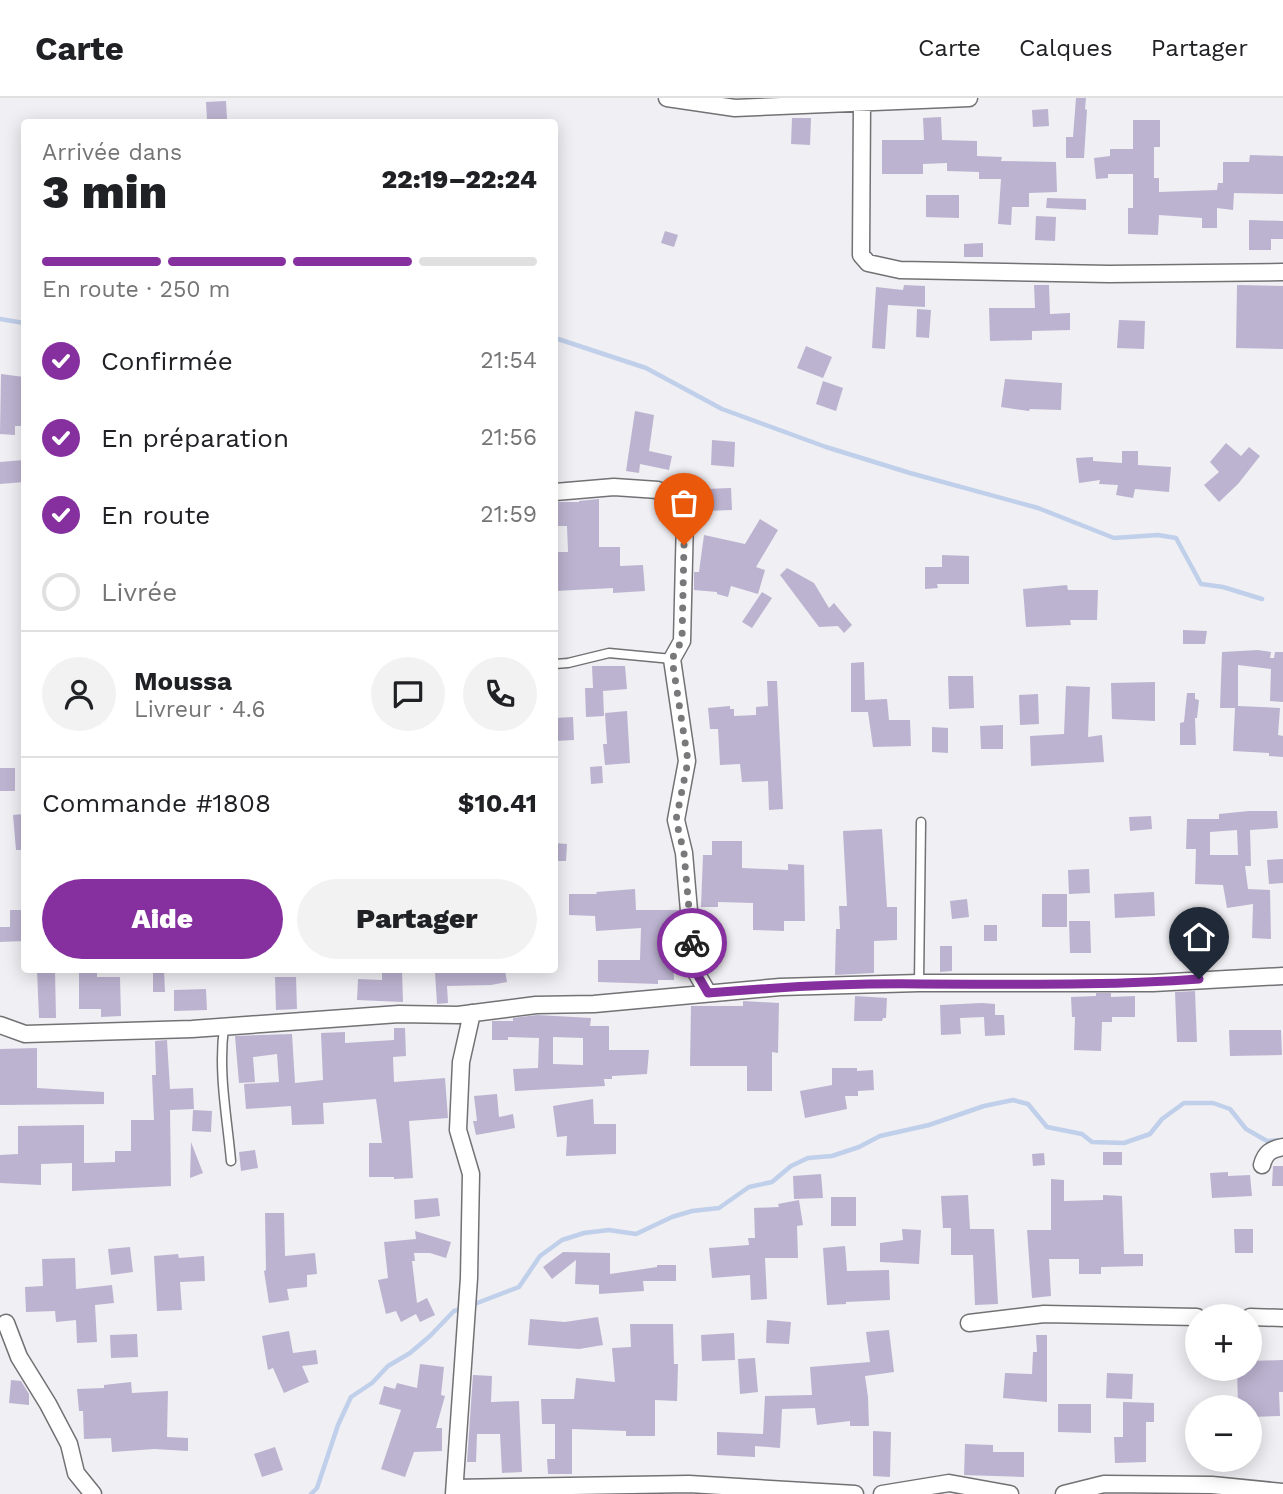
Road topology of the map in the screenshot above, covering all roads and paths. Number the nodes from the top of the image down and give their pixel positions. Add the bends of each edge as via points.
1 (667, 98) edge
2 (969, 98) edge
3 (862, 103) junction
4 (1283, 272) edge
5 (558, 492) edge
6 (672, 659) junction
7 (558, 664) edge
8 (921, 822) dead end
9 (1283, 976) edge
10 (919, 984) junction
11 (708, 993) junction
12 (472, 1013) junction
13 (0, 1025) edge
14 (224, 1027) junction
15 (1283, 1147) edge
16 (231, 1161) dead end
17 (1262, 1165) dead end
18 (1185, 1317) edge
19 (1262, 1317) edge
20 (1283, 1318) edge
21 (6, 1323) dead end
22 (968, 1323) dead end
23 (689, 1489) edge
24 (455, 1491) edge
25 (1283, 1492) edge
26 (93, 1494) edge
27 (855, 1494) edge
28 (882, 1494) edge
29 (1010, 1494) edge
30 (1064, 1494) edge

1 - 3 street via 735,108
2 - 3 street
3 - 4 street via 861,255 868,262 900,270
5 - 6 street via 614,487 658,490 685,519 682,640
6 - 7 lane via 608,653
6 - 11 street via 688,761 676,820 684,853 694,969
8 - 10 lane
9 - 10 street via 1153,983
10 - 11 street
11 - 12 street
12 - 14 street
12 - 24 street via 461,1062 458,1130 471,1174
13 - 14 street via 25,1034
14 - 16 lane via 221,1087
15 - 17 street via 1273,1149
18 - 22 street via 1044,1314
19 - 20 street
21 - 26 street via 19,1357 69,1444 76,1473
23 - 24 street
23 - 27 street
25 - 30 street via 1104,1485
28 - 29 street via 949,1483

